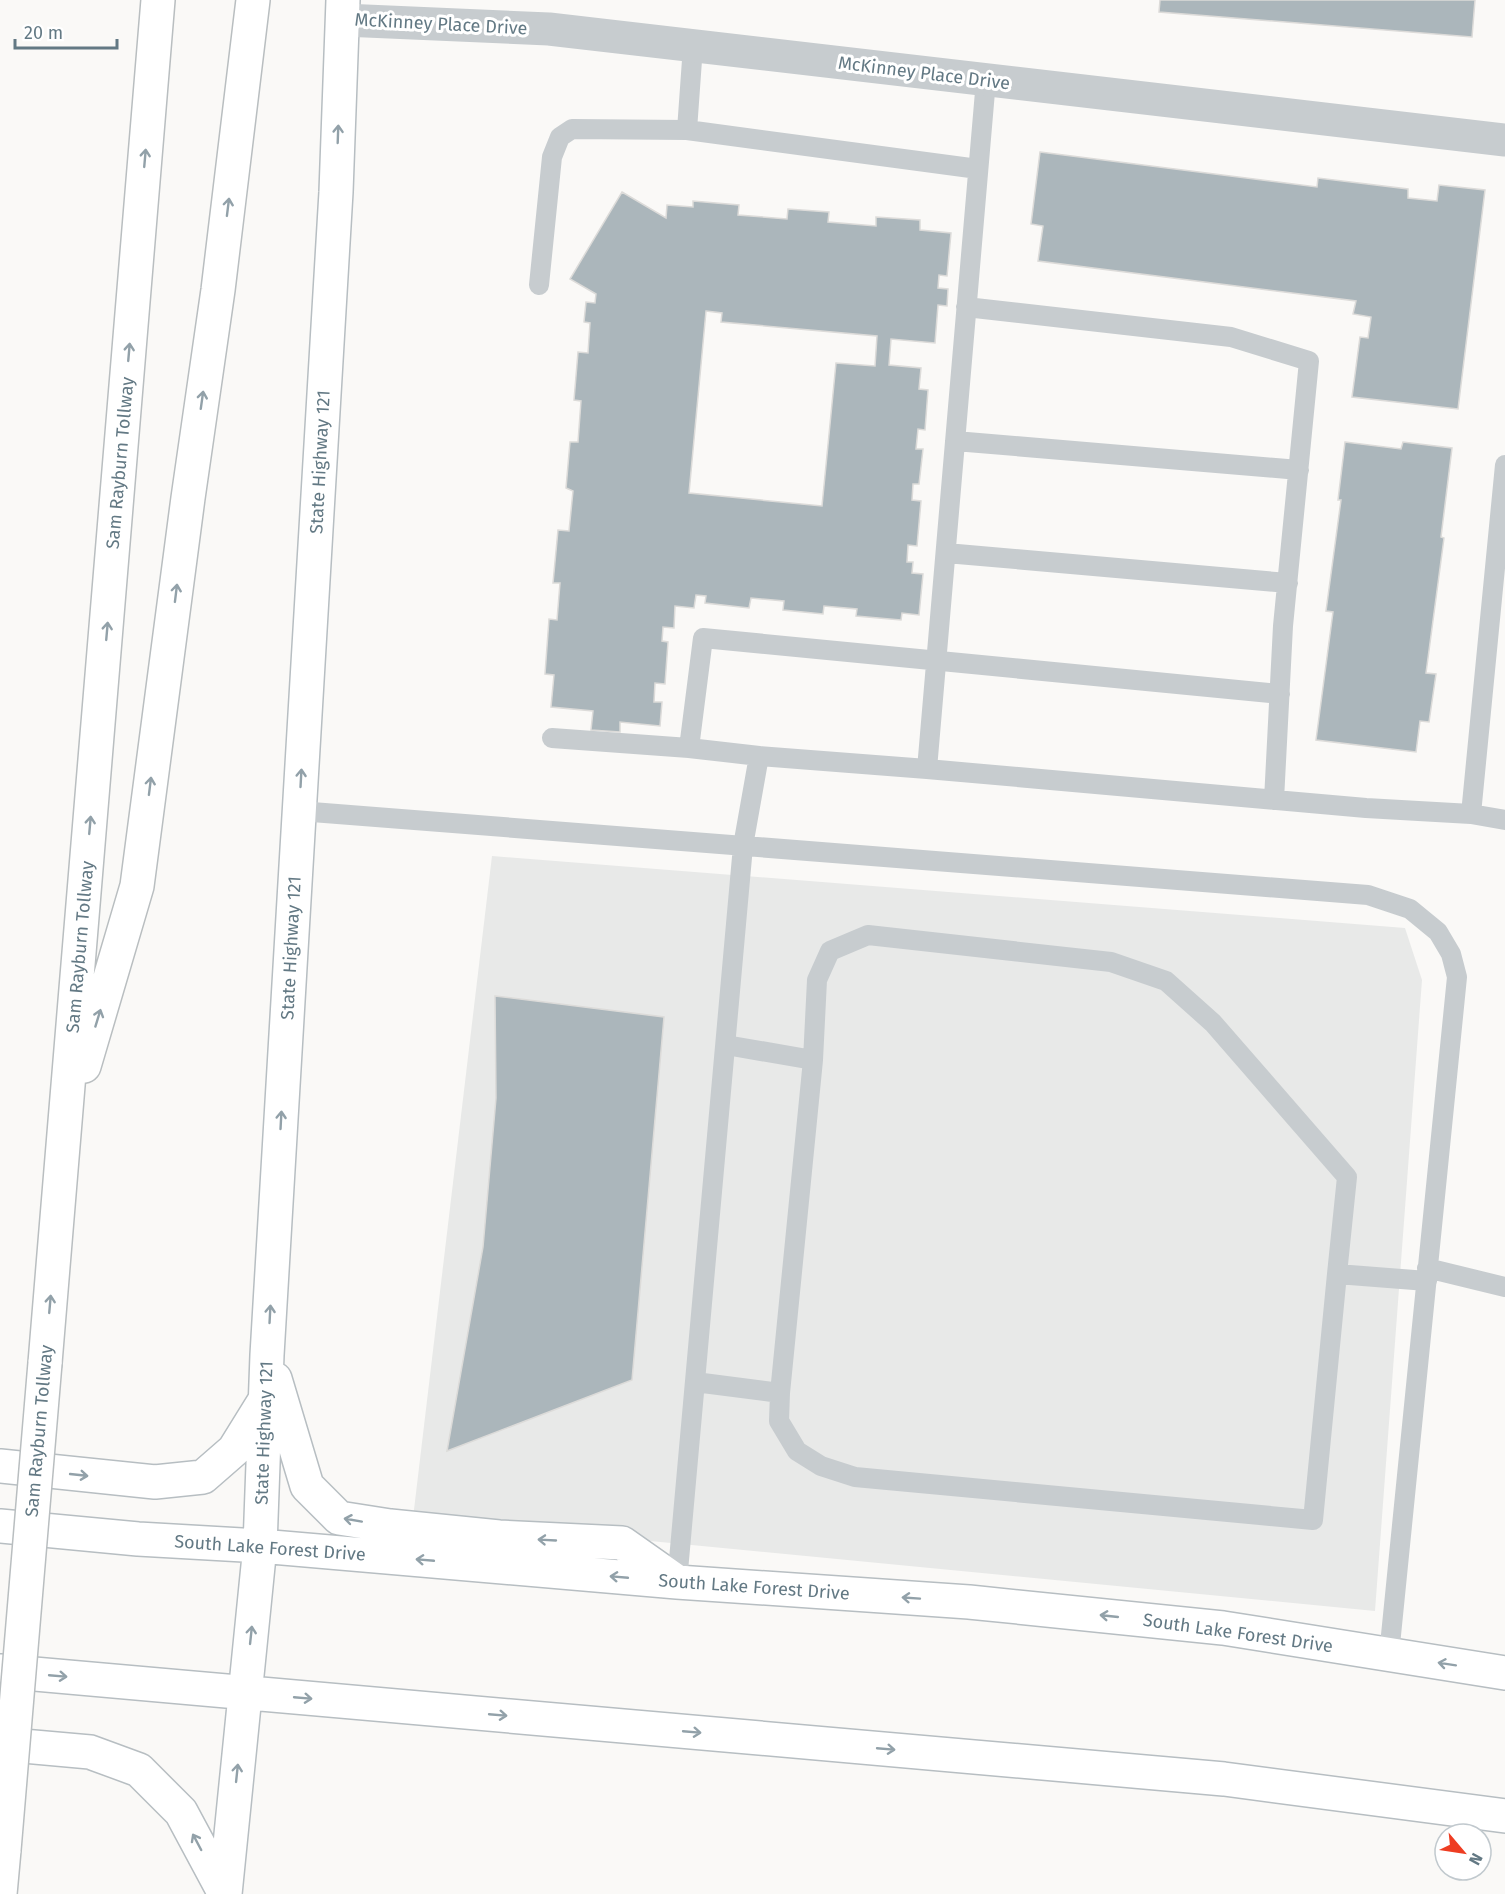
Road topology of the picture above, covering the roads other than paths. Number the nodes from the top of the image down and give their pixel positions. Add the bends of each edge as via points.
1 (158, 0) edge
2 (253, 0) edge
3 (343, 10) edge
4 (693, 46) junction
5 (986, 80) junction
6 (687, 130) junction
7 (1505, 140) edge
8 (978, 169) junction
9 (538, 285) dead end
10 (966, 308) junction
11 (955, 441) junction
12 (1505, 465) edge
13 (1299, 470) junction
14 (946, 553) junction
15 (1288, 583) junction
16 (936, 662) junction
17 (1280, 694) junction
18 (552, 738) dead end
19 (689, 748) junction
20 (759, 756) junction
21 (927, 769) junction
22 (1274, 800) junction
23 (299, 811) junction
24 (1471, 814) junction
25 (1505, 820) edge
26 (744, 846) junction
27 (726, 1045) junction
28 (813, 1060) junction
29 (64, 1134) junction
30 (1337, 1274) junction
31 (1427, 1275) junction
32 (1505, 1287) edge
33 (267, 1355) junction
34 (695, 1382) junction
35 (780, 1393) junction
36 (265, 1400) junction
37 (0, 1466) edge
38 (0, 1526) edge
39 (260, 1546) junction
40 (677, 1582) junction
41 (1389, 1654) junction
42 (0, 1671) edge
43 (1505, 1673) edge
44 (245, 1693) junction
45 (0, 1744) edge
46 (1505, 1816) edge
47 (0, 1894) edge
48 (225, 1894) edge

29 -> 1 main road, Sam Rayburn Tollway
29 -> 2 main road via 137,886
3 - 4 street, McKinney Place Drive
23 -> 3 main road, State Highway 121
4 - 5 street, McKinney Place Drive
4 - 6 lane
5 - 7 street, McKinney Place Drive
5 - 8 lane
6 - 8 lane
6 - 9 lane via 572,129 560,137 552,157
8 - 10 lane
10 - 11 lane
10 - 13 lane via 1232,337 1309,361
11 - 13 lane
11 - 14 lane
12 - 24 lane
13 - 15 lane
14 - 15 lane
14 - 16 lane
15 - 17 lane
16 - 17 lane
16 - 19 lane via 703,638
16 - 21 lane
17 - 22 lane
18 - 19 lane
19 - 20 lane
20 - 21 lane
20 - 26 lane
21 - 22 lane
22 - 24 lane
23 - 26 lane
33 -> 23 main road, State Highway 121
24 - 25 lane
26 - 27 lane
26 - 31 lane via 1368,895 1410,909 1438,932 1451,954 1457,977
27 - 28 lane
27 - 34 lane
28 - 30 lane via 817,980 830,951 868,935 1111,962 1166,981 1213,1023 1347,1177
28 - 35 lane
47 -> 29 main road, Sam Rayburn Tollway, bridge
30 - 31 lane
30 - 35 lane via 1313,1520 855,1477 820,1466 797,1451 779,1421
31 - 32 lane
31 - 41 lane
33 - 36 main road, State Highway 121
40 -> 33 main road via 622,1543 499,1537 339,1518 307,1486
34 - 35 lane
34 - 40 lane
37 -> 36 main road via 155,1482 203,1477 234,1450
36 - 39 main road, State Highway 121
38 - 39 main road, South Lake Forest Drive
40 -> 39 main road, South Lake Forest Drive
44 -> 39 main road, State Highway 121
41 -> 40 main road, South Lake Forest Drive via 1223,1628 969,1602
43 -> 41 main road, South Lake Forest Drive
42 -> 44 main road
44 -> 46 main road via 1224,1779
48 -> 44 main road, State Highway 121
48 -> 45 main road via 181,1812 139,1770 90,1752

